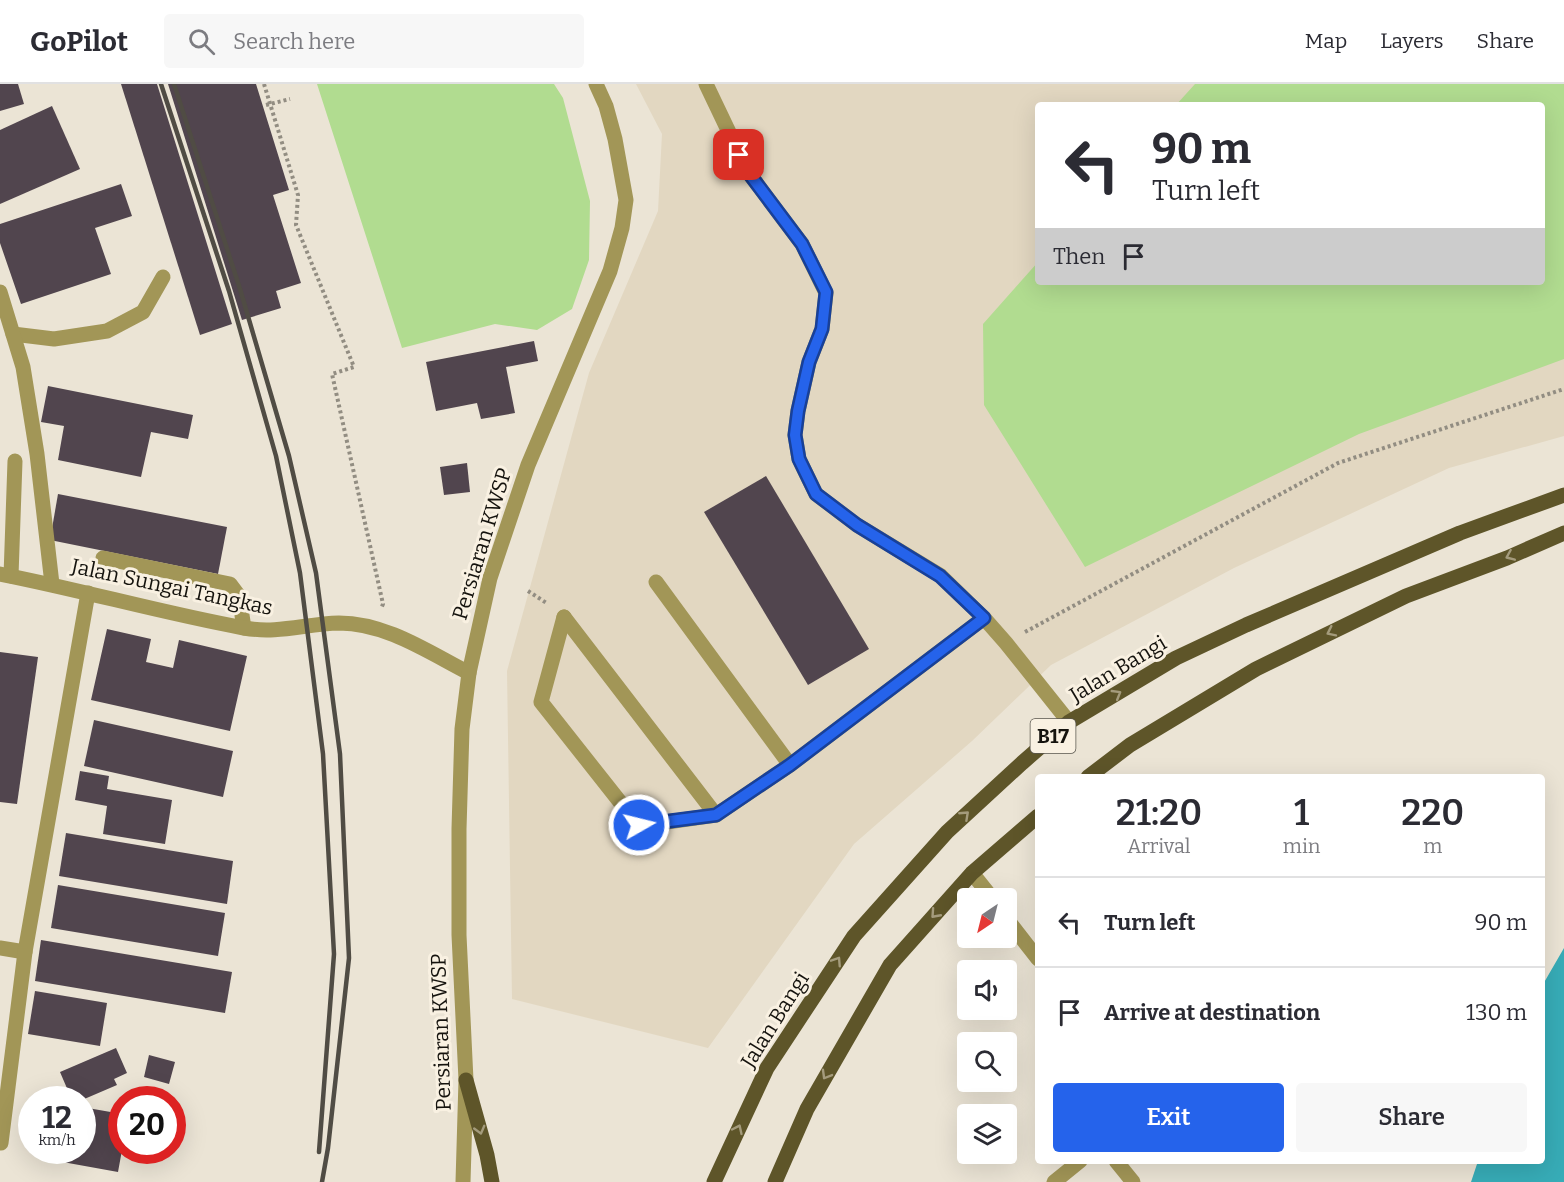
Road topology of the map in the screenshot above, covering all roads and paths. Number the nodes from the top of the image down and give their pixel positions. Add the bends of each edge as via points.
1 (264, 84) edge
2 (596, 84) edge
3 (706, 84) edge
4 (290, 99) dead end
5 (268, 104) junction
6 (163, 278) dead end
7 (0, 292) edge
8 (13, 334) junction
9 (1564, 389) edge
10 (15, 461) dead end
11 (1564, 495) edge
12 (1564, 533) edge
13 (103, 558) dead end
14 (6, 575) edge
15 (656, 582) dead end
16 (52, 584) junction
17 (88, 593) junction
18 (984, 618) junction
19 (243, 628) junction
20 (375, 628) junction
21 (1006, 643) junction
22 (469, 673) junction
23 (1069, 722) junction
24 (790, 765) junction
25 (1092, 774) edge
26 (716, 815) junction
27 (1035, 819) edge
28 (972, 873) junction
29 (984, 888) edge
30 (1017, 932) edge
31 (0, 948) edge
32 (25, 951) junction
33 (1035, 955) edge
34 (466, 1080) junction
35 (1, 1143) edge
36 (1076, 1164) edge
37 (1118, 1164) edge
38 (463, 1182) edge
39 (492, 1182) edge
40 (714, 1182) edge
41 (775, 1182) edge
42 (1054, 1182) edge
43 (1133, 1182) edge

1 - 5 path
2 - 22 street, Persiaran KWSP via 615,139 626,200 622,228 610,271 528,465 490,578
3 - 18 street via 748,172 802,244 826,292 822,329 809,362 795,435 799,459 816,494 857,525 940,576
4 - 5 path
5 - 20 path via 298,195 296,225 354,367 332,374 383,604
6 - 8 street via 143,312 107,331 54,339
7 - 8 street
8 - 16 street via 37,454
9 - 21 path via 1338,463
10 - 14 street
23 -> 11 main road, Jalan Bangi / B17 via 1176,658 1246,625 1460,533
12 -> 25 main road, B17 via 1406,596 1256,669 1130,745
13 - 19 street via 230,584 239,596
14 - 16 street, Jalan Sungai Tangkas
15 - 24 street
16 - 17 street, Jalan Sungai Tangkas
17 - 19 street, Jalan Sungai Tangkas
17 - 32 street
18 - 21 street
18 - 24 street
19 - 20 street, Jalan Sungai Tangkas via 266,631 338,623
20 - 22 street, Jalan Sungai Tangkas
21 - 23 street
22 - 34 street, Persiaran KWSP via 462,729 459,829
40 -> 23 main road, Jalan Bangi / B17 via 767,1068 854,936 947,832
24 - 26 street
26 - 26 street via 639,825 541,702 564,617
27 - 28 main road
28 - 29 street
28 -> 41 main road via 890,965 807,1109
30 - 33 street
31 - 32 street
32 - 35 street
34 - 38 street, Persiaran KWSP
34 -> 39 main road
36 - 42 street
37 - 43 street

